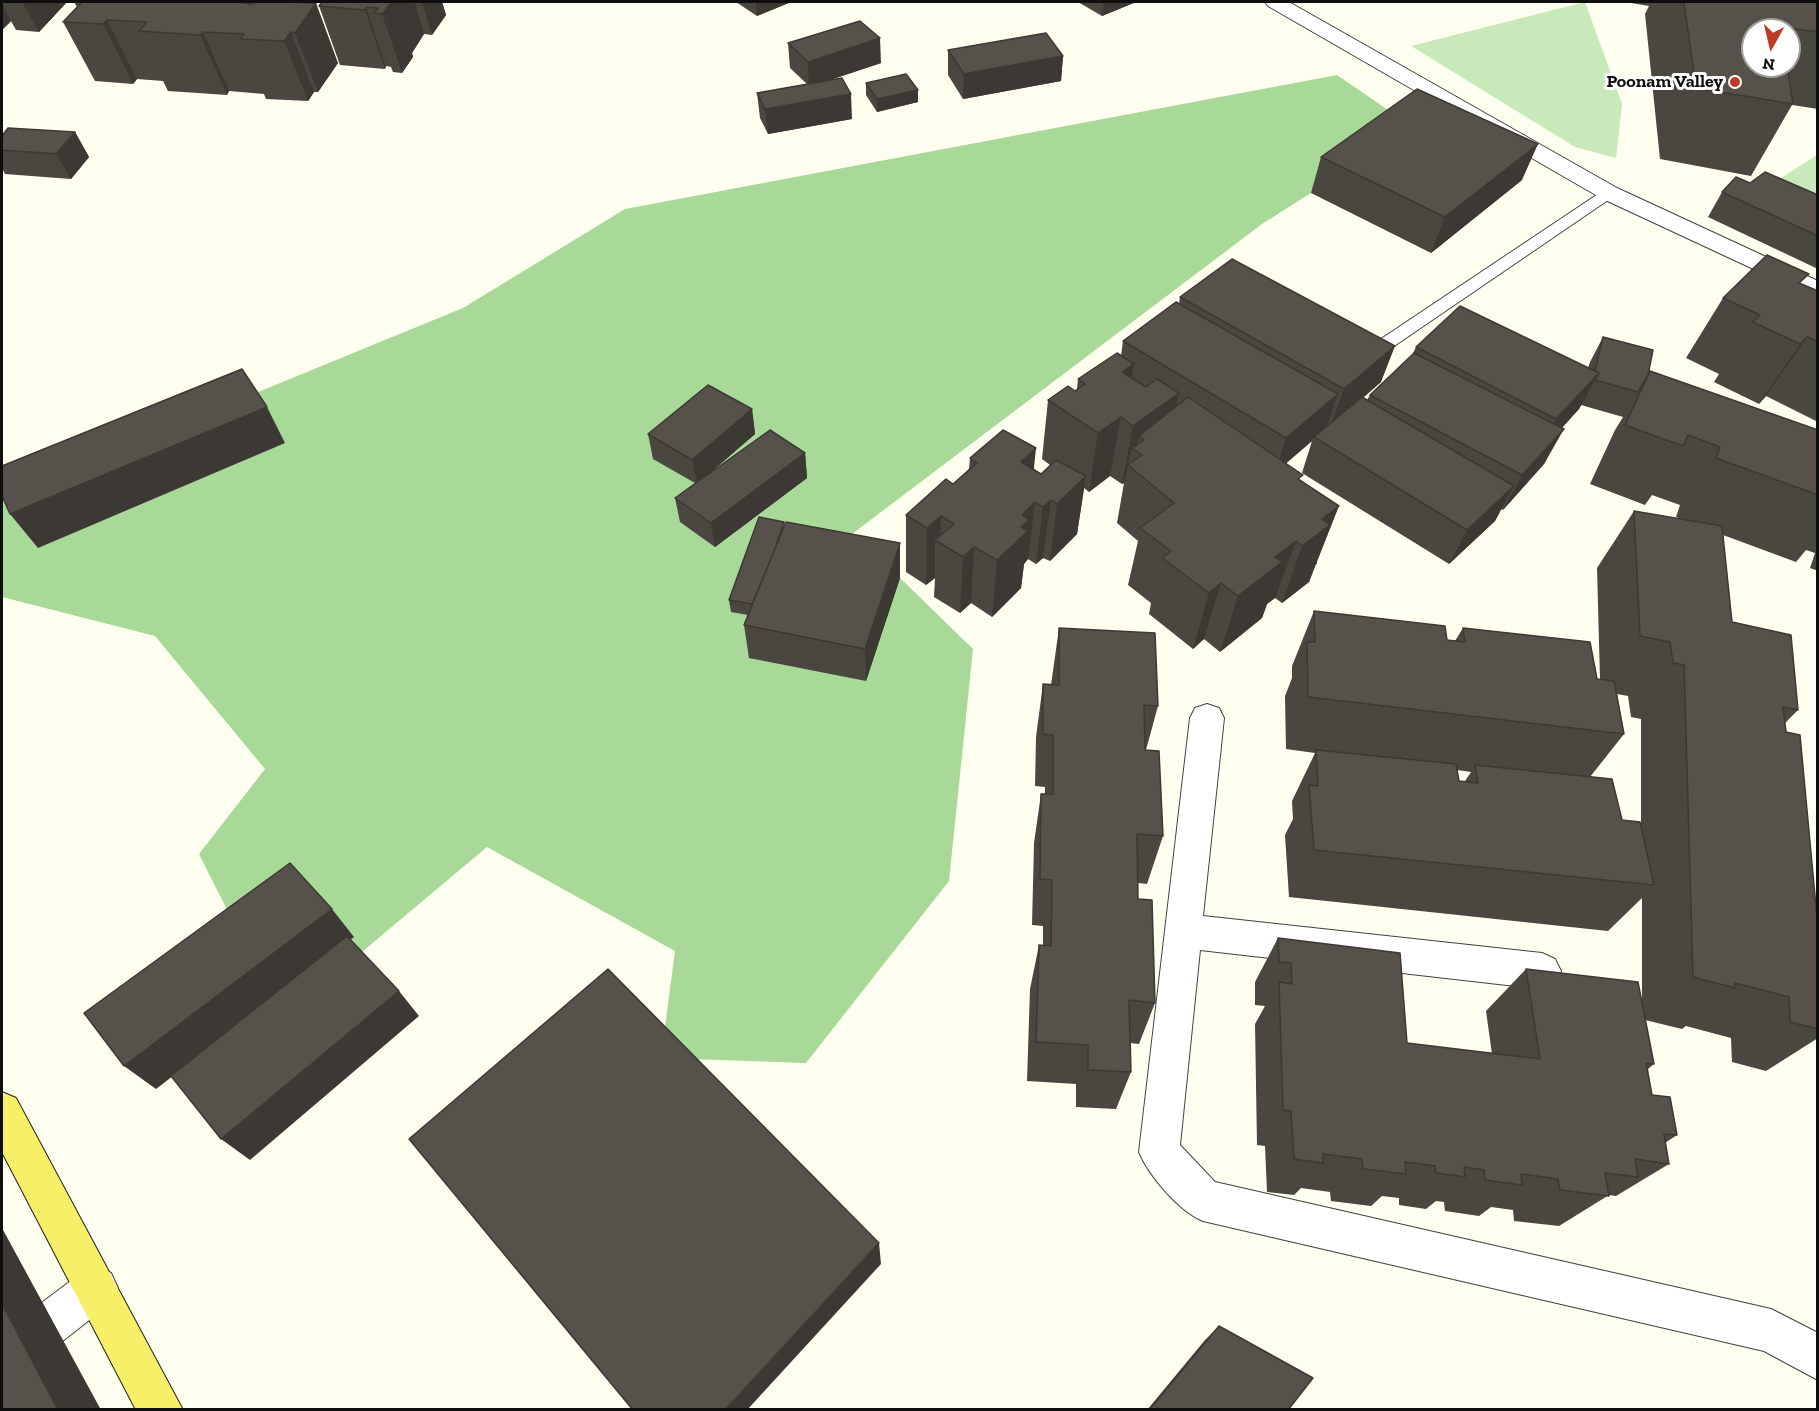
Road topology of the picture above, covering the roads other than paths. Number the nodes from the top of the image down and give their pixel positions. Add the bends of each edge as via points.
1 (1277, 3) edge
2 (1608, 193) junction
3 (1818, 291) edge
4 (1375, 351) edge
5 (1207, 718) dead end
6 (1184, 931) junction
7 (1542, 971) edge
8 (2, 1112) edge
9 (96, 1288) junction
10 (1818, 1358) edge
11 (2, 1360) edge
12 (161, 1410) edge

1 - 2 street
2 - 3 street
2 - 4 lane
5 - 6 street
6 - 7 street
6 - 10 street via 1159,1152 1203,1200 1771,1330
8 - 9 main road
9 - 11 street
9 - 12 main road

